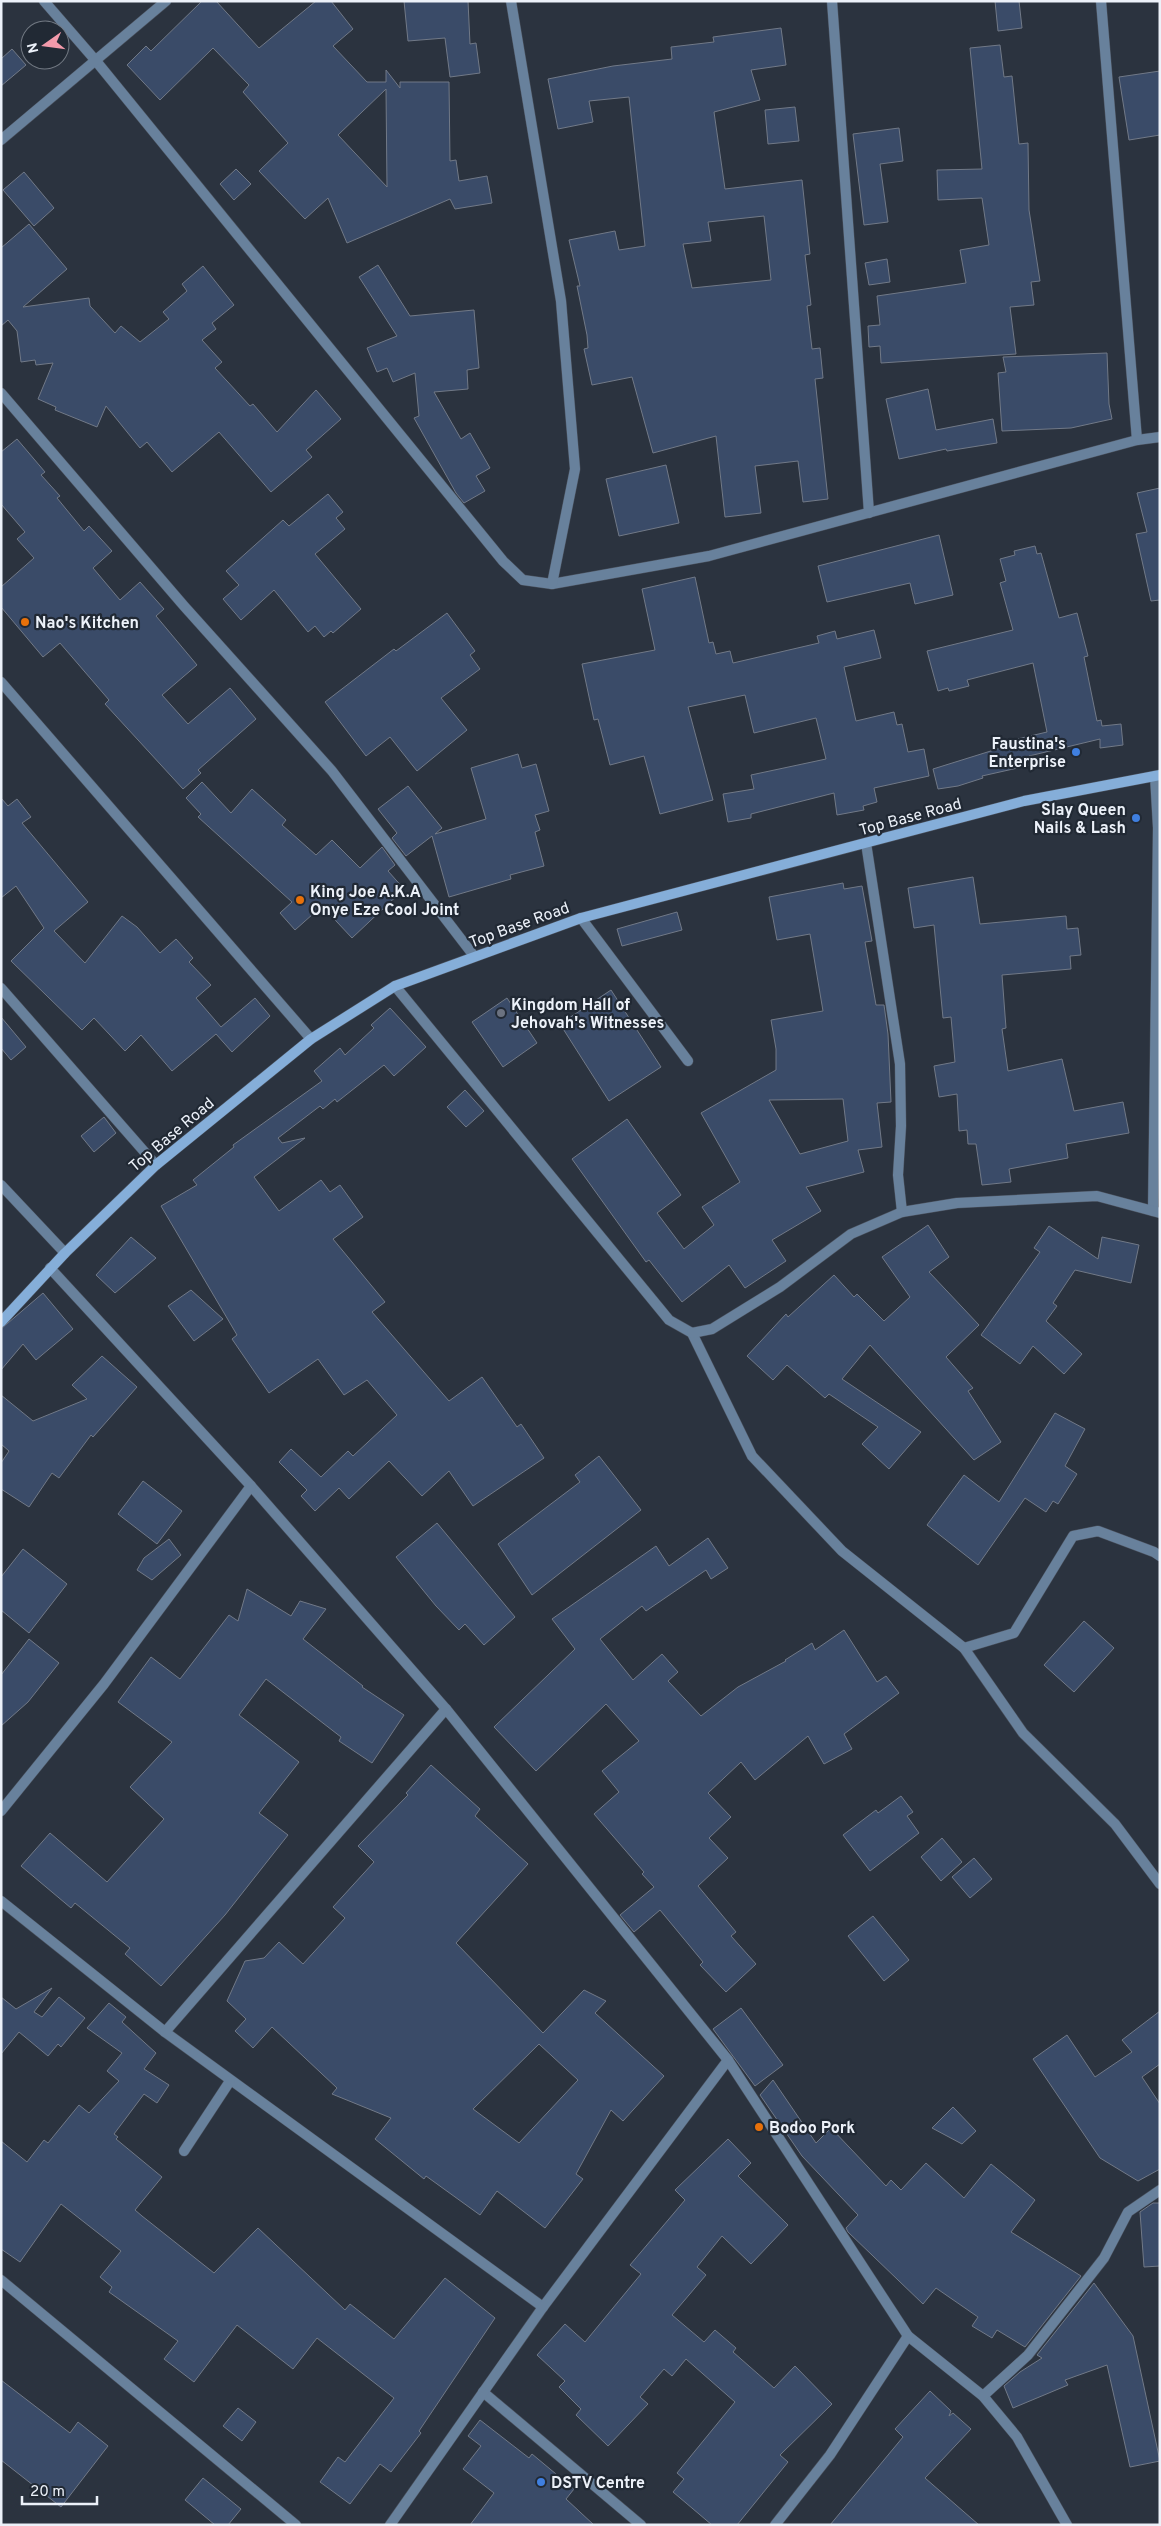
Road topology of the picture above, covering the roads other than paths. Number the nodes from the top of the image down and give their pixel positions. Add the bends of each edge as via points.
1 (44, 1) edge
2 (166, 1) edge
3 (511, 1) edge
4 (832, 1) edge
5 (1102, 1) edge
6 (96, 61) junction
7 (1, 140) edge
8 (1, 393) edge
9 (1160, 437) edge
10 (1137, 440) junction
11 (869, 513) junction
12 (552, 584) junction
13 (1, 682) edge
14 (1157, 775) edge
15 (866, 843) junction
16 (581, 918) junction
17 (474, 956) junction
18 (395, 986) junction
19 (1, 988) edge
20 (311, 1039) junction
21 (688, 1061) dead end
22 (156, 1165) junction
23 (1, 1186) edge
24 (902, 1212) junction
25 (1156, 1212) edge
26 (65, 1253) junction
27 (50, 1268) junction
28 (1, 1322) edge
29 (692, 1333) junction
30 (251, 1486) junction
31 (1160, 1556) edge
32 (964, 1648) junction
33 (446, 1709) junction
34 (1, 1811) edge
35 (1160, 1884) edge
36 (1, 1901) edge
37 (165, 2032) junction
38 (728, 2060) junction
39 (230, 2081) junction
40 (184, 2151) dead end
41 (1160, 2190) edge
42 (1, 2280) edge
43 (543, 2307) junction
44 (908, 2336) junction
45 (483, 2392) junction
46 (983, 2396) junction
47 (296, 2525) edge
48 (390, 2525) edge
49 (641, 2525) edge
50 (775, 2525) edge
51 (1068, 2525) edge

1 - 6 street
2 - 6 street
3 - 12 street via 561,301 575,469
4 - 11 street
5 - 10 street
6 - 7 street
6 - 12 street via 503,561 523,580
8 - 17 street via 332,772
9 - 10 street
10 - 11 street
11 - 12 street via 709,556
13 - 20 street
14 - 15 street, Top Base Road via 1024,801
14 - 25 street
15 - 16 street, Top Base Road
15 - 24 street via 900,1064 898,1175
16 - 17 street, Top Base Road
16 - 21 street
17 - 18 street, Top Base Road
18 - 20 street, Top Base Road
18 - 29 street via 669,1320
19 - 22 street
20 - 22 street, Top Base Road
22 - 26 street, Top Base Road
23 - 26 street
24 - 25 street via 957,1203 1097,1196
24 - 29 street via 851,1234 780,1287 712,1330
26 - 27 street, Top Base Road
27 - 28 street, Top Base Road
27 - 30 street
29 - 32 street via 752,1456 842,1551
30 - 33 street
30 - 34 street via 104,1684
31 - 32 street via 1098,1530 1073,1536 1014,1633
32 - 35 street via 1023,1733 1115,1824
33 - 37 street
33 - 38 street
36 - 37 street
37 - 39 street
38 - 43 street
38 - 44 street
39 - 40 street
39 - 43 street
41 - 46 street via 1128,2212 1104,2258 1028,2355
42 - 47 street
43 - 45 street
44 - 46 street
44 - 50 street via 830,2455
45 - 48 street
45 - 49 street
46 - 51 street via 1017,2437

